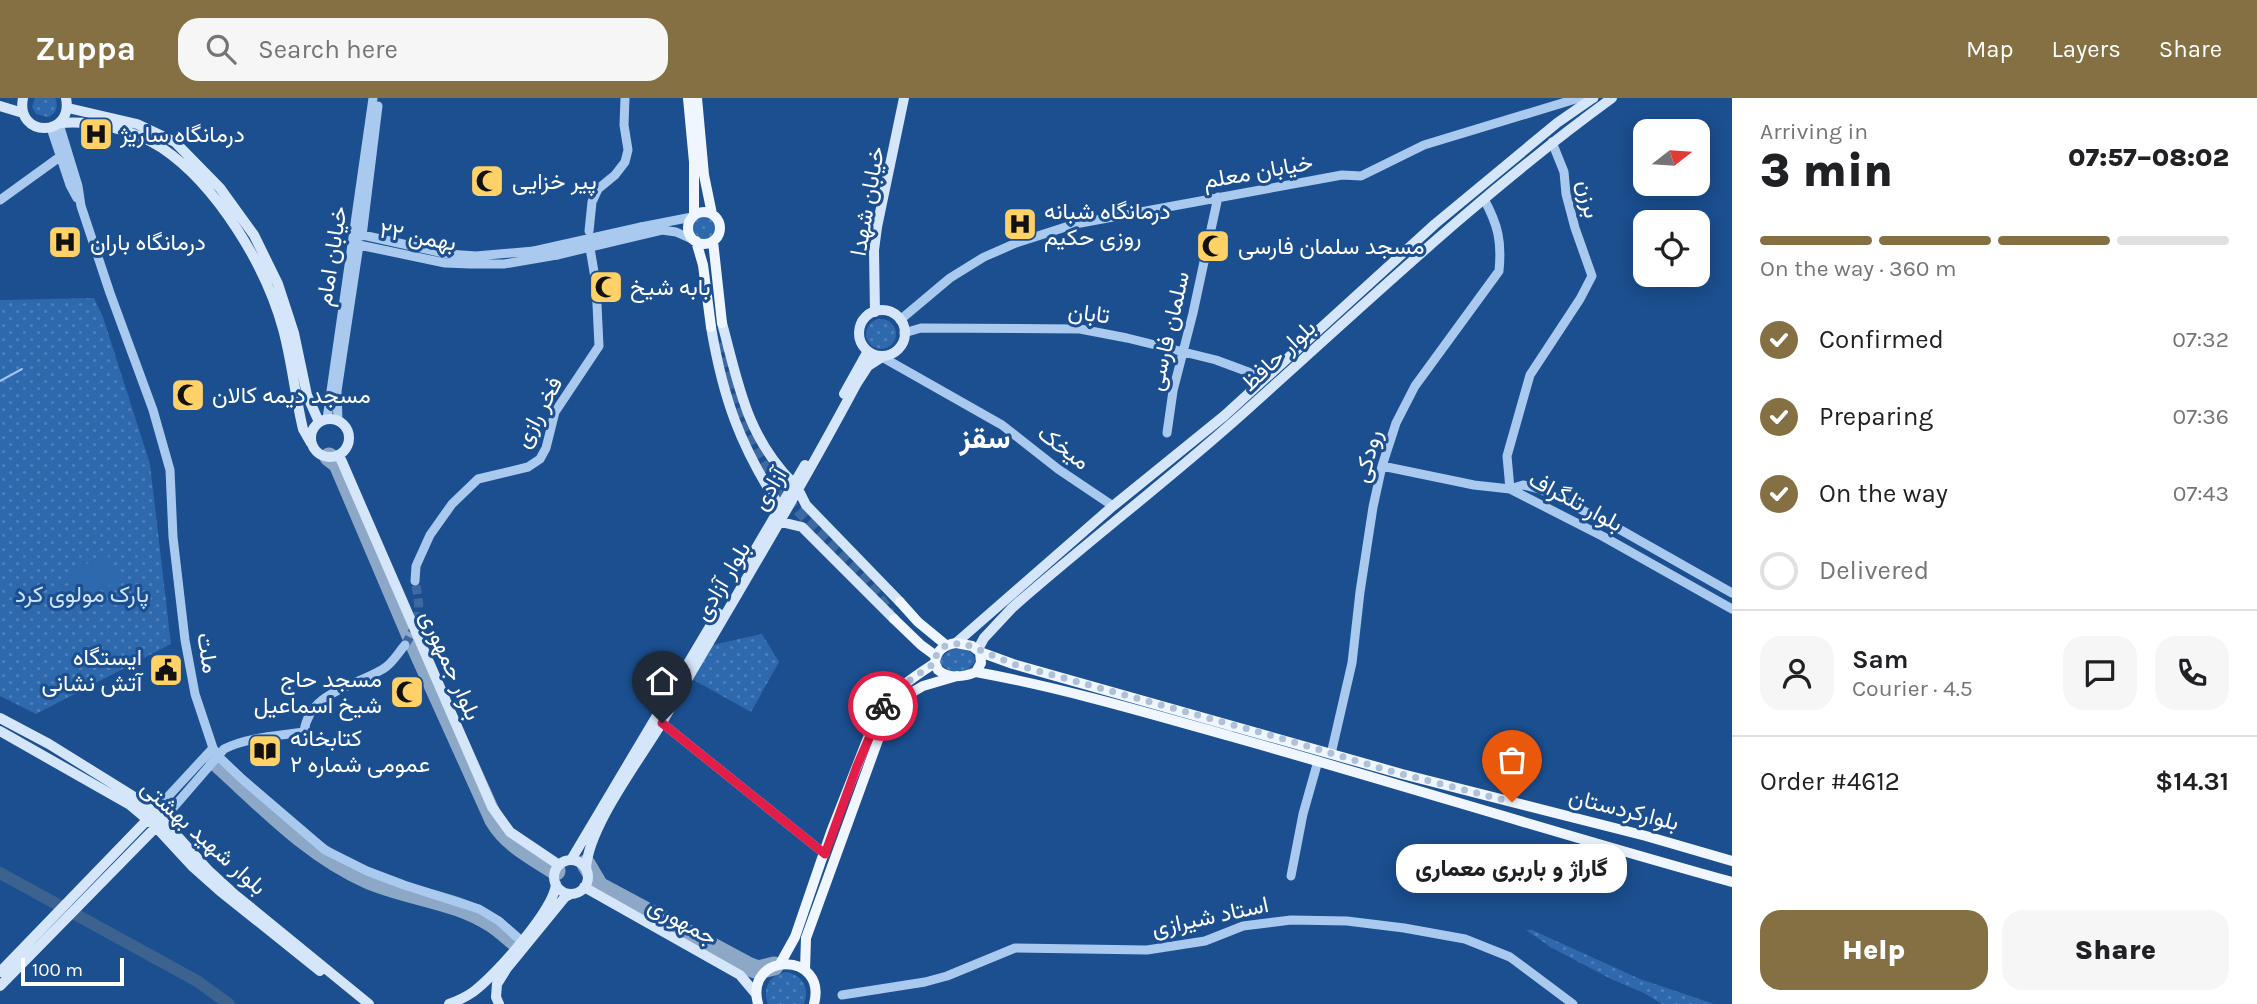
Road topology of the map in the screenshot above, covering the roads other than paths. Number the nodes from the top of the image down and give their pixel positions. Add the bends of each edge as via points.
1 (23, 98) edge
2 (373, 98) edge
3 (379, 98) edge
4 (625, 98) edge
5 (688, 98) edge
6 (904, 98) edge
7 (1594, 98) edge
8 (1612, 98) edge
9 (699, 100) edge
10 (67, 103) edge
11 (0, 106) edge
12 (23, 113) junction
13 (56, 125) junction
14 (1552, 142) junction
15 (61, 156) junction
16 (1481, 194) junction
17 (1218, 197) junction
18 (0, 200) edge
19 (81, 206) junction
20 (712, 214) junction
21 (693, 216) junction
22 (589, 231) dead end
23 (358, 240) junction
24 (695, 241) junction
25 (713, 241) junction
26 (590, 248) dead end
27 (875, 312) junction
28 (900, 320) junction
29 (716, 325) junction
30 (904, 332) junction
31 (868, 351) junction
32 (1183, 352) junction
33 (882, 357) junction
34 (1262, 381) junction
35 (323, 421) junction
36 (338, 421) junction
37 (1167, 433) dead end
38 (311, 443) junction
39 (339, 455) junction
40 (1382, 466) junction
41 (796, 486) junction
42 (1510, 489) junction
43 (1113, 506) junction
44 (780, 507) junction
45 (781, 522) junction
46 (415, 581) tunnel mouth
47 (1732, 593) edge
48 (900, 602) joint
49 (1732, 609) edge
50 (894, 619) joint
51 (951, 644) junction
52 (405, 645) tunnel mouth
53 (979, 650) junction
54 (935, 660) junction
55 (1004, 661) junction
56 (976, 671) junction
57 (957, 676) junction
58 (998, 676) junction
59 (0, 718) edge
60 (662, 723) junction
61 (0, 732) edge
62 (216, 753) junction
63 (1331, 754) junction
64 (1318, 761) junction
65 (150, 816) junction
66 (160, 824) junction
67 (134, 841) junction
68 (825, 854) junction
69 (571, 860) junction
70 (1732, 861) edge
71 (559, 865) junction
72 (586, 869) junction
73 (1291, 876) dead end
74 (1732, 882) edge
75 (556, 884) junction
76 (584, 887) junction
77 (571, 894) junction
78 (521, 941) junction
79 (780, 964) junction
80 (805, 970) junction
81 (0, 972) edge
82 (0, 986) edge
83 (842, 995) dead end
84 (757, 999) edge
85 (360, 1004) edge
86 (369, 1004) edge
87 (449, 1004) edge
88 (499, 1004) edge
89 (814, 1004) edge
90 (1573, 1004) edge

1 - 12 main road
2 - 23 street, خیابان امام
3 - 23 street
4 - 22 street via 625,162 598,189
5 - 21 main road
6 - 27 main road, خیابان شهدا via 877,226
7 - 16 main road, بلوار حافظ via 1558,123
7 - 17 street, خیابان معلم via 1424,145 1361,176 1342,175
8 - 14 main road, بلوار حافظ
9 - 20 main road
10 - 13 main road
10 - 35 main road via 137,124 175,142 220,188 254,235 278,284 307,395
11 - 12 main road
12 - 13 main road via 34,126
13 - 15 street, ملت
13 - 19 street, ملت
13 - 38 main road via 97,125 145,139 172,155 208,192 249,250 270,295 283,328 303,429
14 - 16 main road, بلوار حافظ
14 - 42 street, برزن via 1592,276 1530,375 1507,456
15 - 18 street
15 - 19 street, ملت
16 - 34 main road, بلوار حافظ via 1435,224
16 - 40 street, رودکی via 1501,247 1499,271 1415,386 1395,423
16 - 53 main road, بلوار حافظ via 1230,425 1012,608
17 - 28 street, خیابان معلم via 1097,218 1016,243 950,278
17 - 32 street, سلمان فارسی
19 - 62 street, ملت via 170,471 185,640 195,694
20 - 21 main road
20 - 25 main road via 720,229
21 - 23 street, ۲۲ بهمن, bridge via 534,251 476,256
21 - 24 main road via 689,231
23 - 24 street, ۲۲ بهمن, bridge via 445,263 470,264 504,264 662,230
23 - 35 street, خیابان امام
23 - 36 street via 337,391
24 - 25 main road
24 - 29 main road
25 - 29 main road
26 - 46 street, فخر رازی via 599,346 555,412 546,448 528,467 478,479 452,504 430,535 416,566
27 - 28 main road via 889,312
27 - 31 main road via 864,319 859,332
28 - 30 main road
29 - 41 main road via 756,435
29 - 44 main road via 717,362 737,431
30 - 32 street, تابان via 921,328 1080,329
30 - 33 main road via 896,351
31 - 33 main road
31 - 41 main road, آزادی
32 - 34 street, تابان via 1216,360
32 - 37 street, سلمان فارسی
33 - 41 main road, بلوار آزادی via 857,383
33 - 43 street, میخک via 1002,425
34 - 43 main road, بلوار حافظ
35 - 36 main road
35 - 38 main road via 312,432
36 - 39 main road via 349,437
38 - 39 main road via 324,457
39 - 71 main road, بلوار جمهوری via 492,807 510,832
40 - 42 street
40 - 63 street, رودکی via 1364,560 1352,663
41 - 44 main road, آزادی
41 - 45 main road, بلوار آزادی
41 - 48 main road via 806,505
42 - 47 street, بلوار تلگراف via 1523,485 1540,489
42 - 49 street, بلوار تلگراف
43 - 51 main road, بلوار حافظ
44 - 69 main road, آزادی
45 - 50 main road via 802,527
45 - 60 main road, بلوار آزادی
48 - 51 main road via 918,622
50 - 54 main road
51 - 53 main road
51 - 54 main road
52 - 62 street via 386,668 349,684 312,708 304,732
53 - 55 main road, بلوارکردستان
53 - 56 main road via 981,663
54 - 57 main road via 943,674
54 - 68 main road via 901,686 877,715
55 - 58 main road via 998,665
55 - 63 main road, بلوارکردستان
56 - 57 main road
56 - 58 main road, بلوارکردستان
57 - 80 main road via 904,697 882,729 806,938
58 - 64 main road, بلوارکردستان
59 - 65 main road, بلوار شهید بهشتی via 136,798
60 - 68 street
60 - 72 main road, بلوار آزادی via 596,835
61 - 65 main road, بلوار شهید بهشتی
62 - 65 street
62 - 66 street
62 - 78 street, ملت via 325,850 404,886 479,909
63 - 70 main road, بلوارکردستان
64 - 73 street
64 - 74 main road, بلوارکردستان
65 - 66 main road, بلوار شهید بهشتی
65 - 67 main road
66 - 67 main road
66 - 85 main road, بلوار شهید بهشتی via 193,867
66 - 86 main road, بلوار شهید بهشتی via 225,885
67 - 81 main road
67 - 82 main road
68 - 79 main road via 795,937
69 - 71 main road
69 - 72 main road
71 - 75 main road
72 - 76 main road
75 - 77 main road
75 - 78 main road via 550,903
76 - 77 main road
76 - 84 main road, جمهوری via 740,975
77 - 88 main road via 507,968 497,984
78 - 87 main road via 472,992
79 - 80 main road
79 - 84 main road via 761,978
80 - 89 main road via 816,987
83 - 90 street, استاد شیرازی via 925,982 1015,947 1147,950 1205,942 1243,926 1291,920 1404,928 1465,939 1510,957

